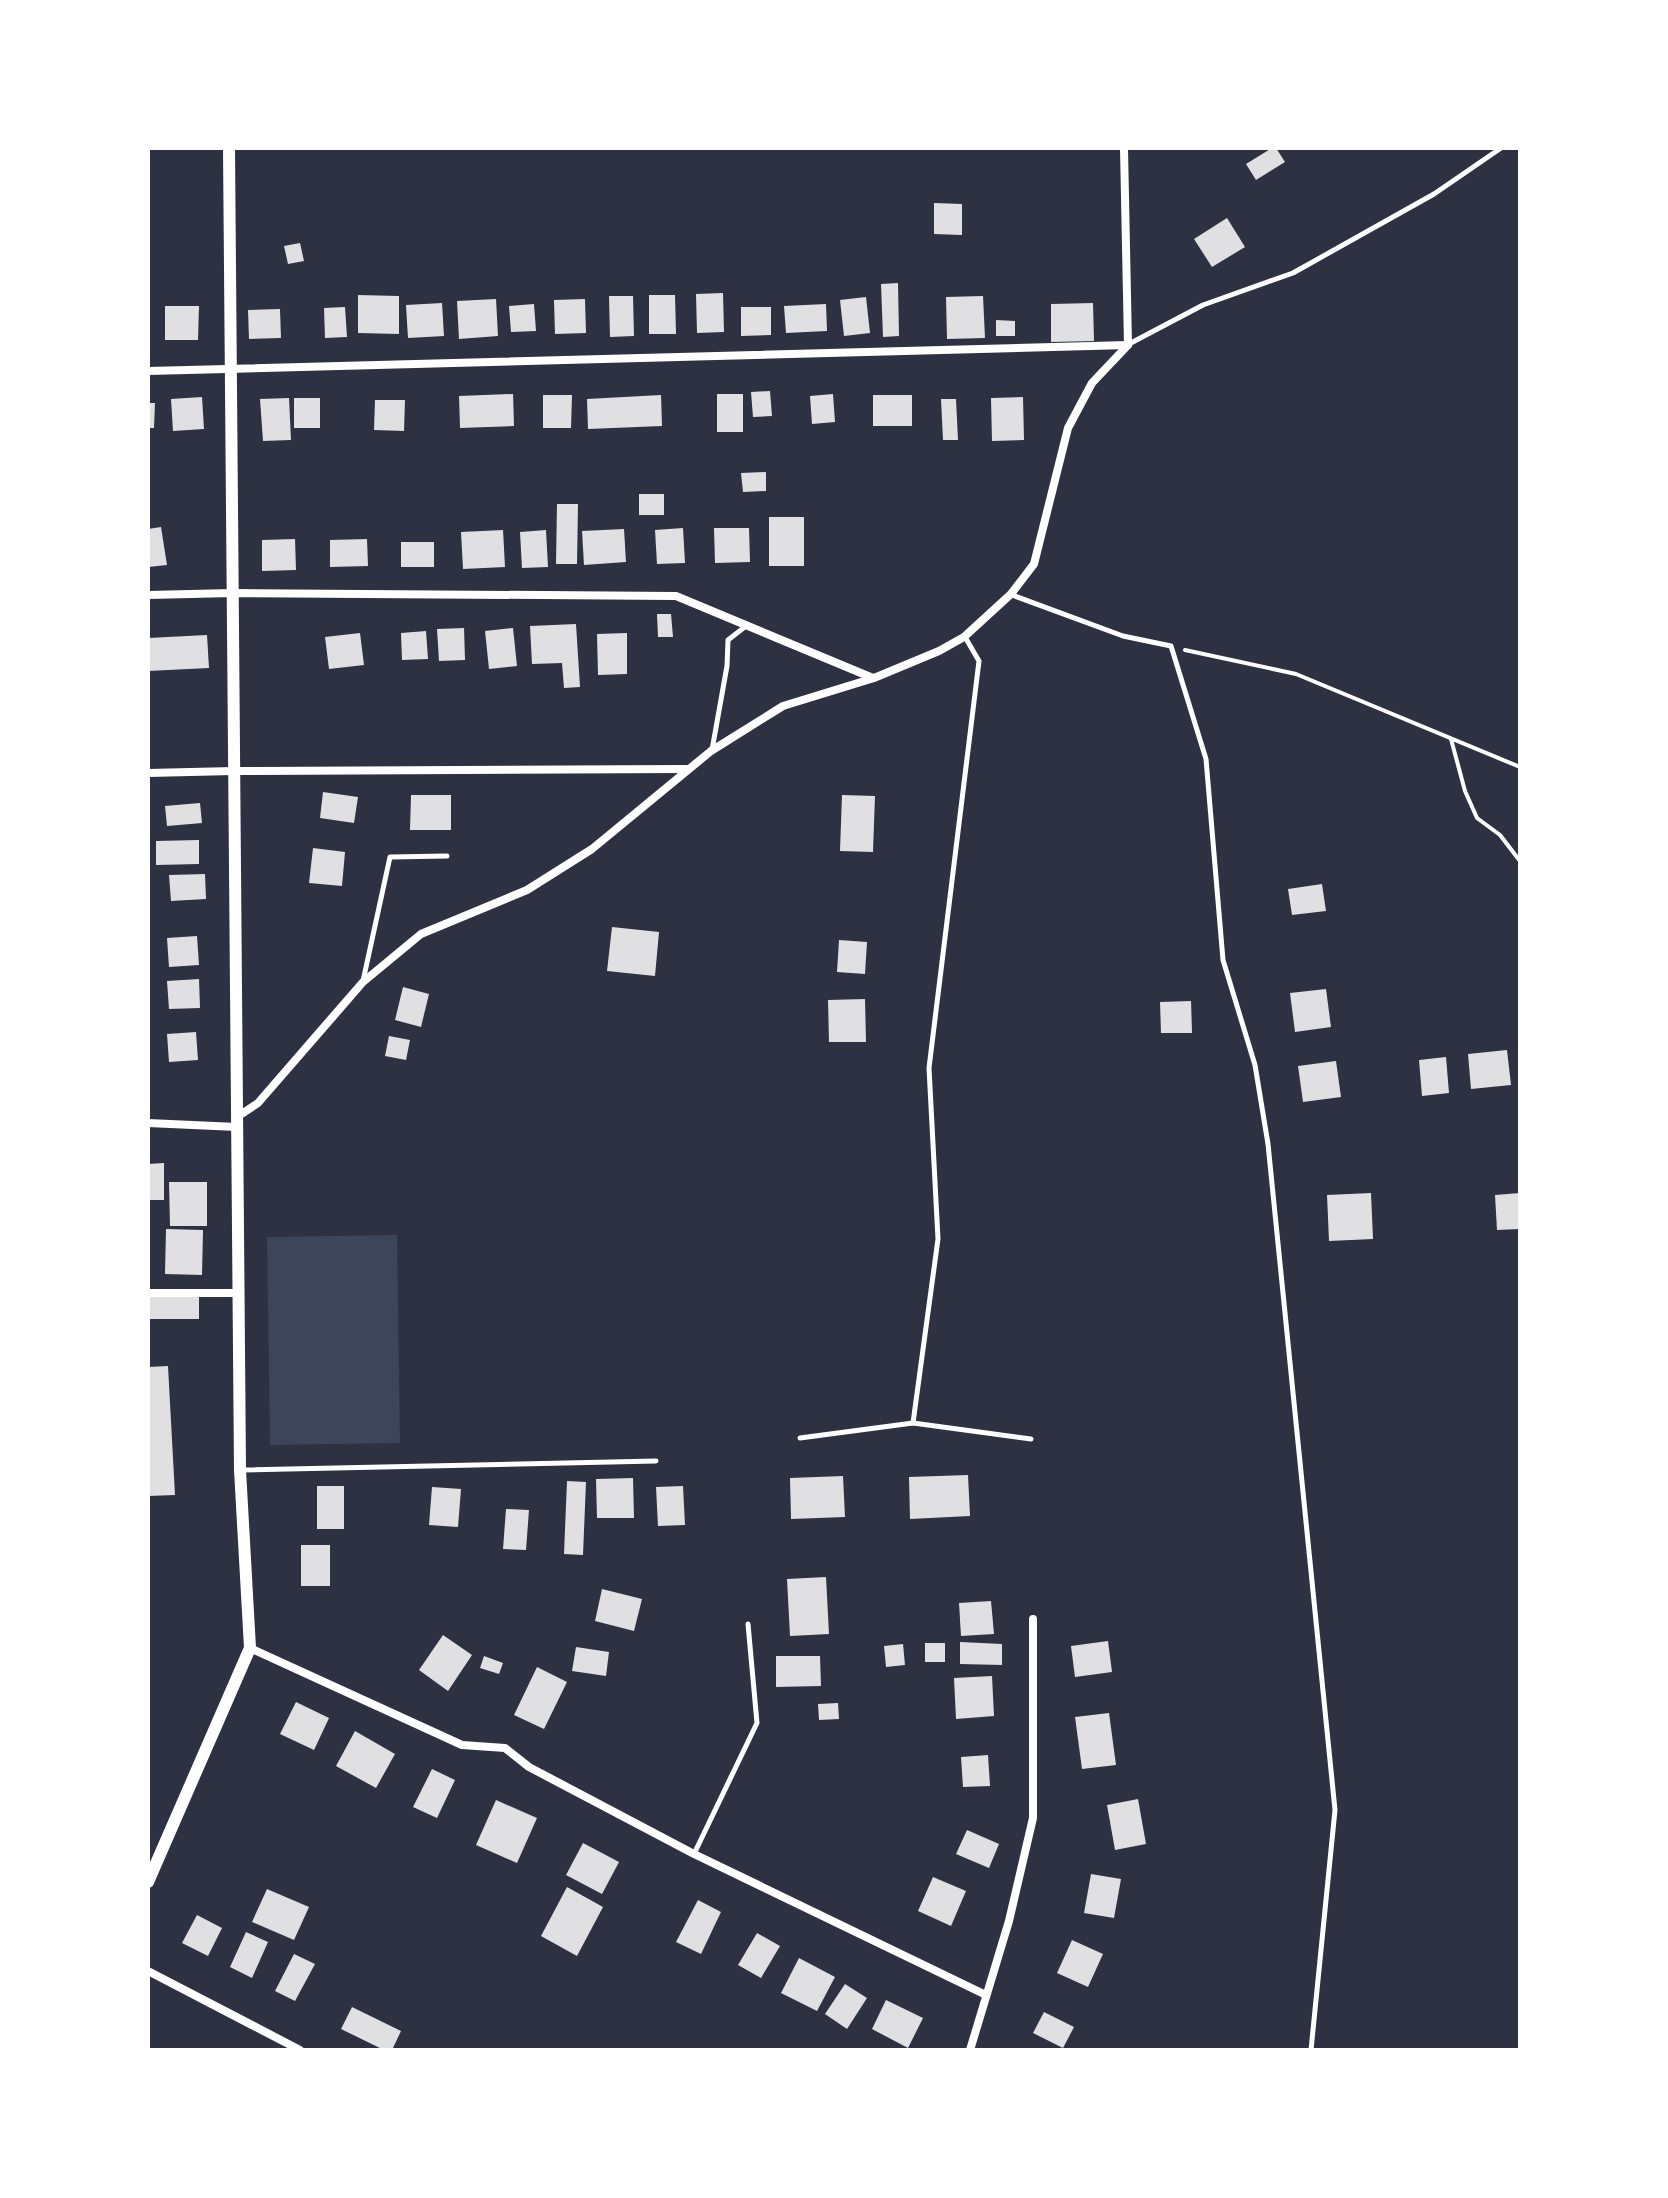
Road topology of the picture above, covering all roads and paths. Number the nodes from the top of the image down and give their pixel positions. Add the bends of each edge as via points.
1 (229, 148) edge
2 (1124, 148) edge
3 (1501, 148) edge
4 (1128, 345) junction
5 (231, 370) junction
6 (148, 371) edge
7 (233, 593) junction
8 (1011, 594) junction
9 (148, 595) edge
10 (747, 625) junction
11 (964, 637) junction
12 (1171, 646) junction
13 (874, 678) junction
14 (1451, 739) junction
15 (711, 751) junction
16 (1520, 767) edge
17 (687, 769) junction
18 (233, 771) junction
19 (148, 773) edge
20 (447, 856) dead end
21 (1520, 861) edge
22 (363, 982) junction
23 (237, 1122) junction
24 (148, 1123) edge
25 (148, 1293) edge
26 (239, 1293) junction
27 (913, 1423) junction
28 (800, 1438) dead end
29 (1031, 1439) dead end
30 (656, 1461) dead end
31 (240, 1470) junction
32 (1033, 1619) dead end
33 (748, 1624) dead end
34 (250, 1648) junction
35 (694, 1854) junction
36 (148, 1882) edge
37 (148, 1971) edge
38 (986, 1995) junction
39 (300, 2050) edge
40 (970, 2050) edge
41 (1311, 2050) edge

1 - 5 street
2 - 4 street
3 - 4 lane via 1434,194 1293,273 1203,305
4 - 5 street
4 - 8 street via 1092,383 1068,428 1034,564
5 - 6 street
5 - 7 street
7 - 9 street
7 - 10 street via 676,596
7 - 18 street
8 - 11 street
8 - 12 lane via 1123,636
10 - 13 street
10 - 15 lane via 728,640
11 - 13 street
11 - 27 lane via 979,661 929,1068 938,1239
12 - 14 path via 1296,674
12 - 41 lane via 1206,759 1223,960 1255,1065 1268,1144 1335,1810
13 - 15 street via 783,706
14 - 16 path
14 - 21 path via 1477,818 1500,835
15 - 17 street
17 - 18 street
17 - 22 street via 592,849 527,890 421,934
18 - 19 street
18 - 23 street
20 - 22 lane via 390,857
22 - 23 street
23 - 24 street
23 - 26 street
25 - 26 street
26 - 31 street
27 - 28 lane
27 - 29 lane
30 - 31 lane
31 - 34 street
32 - 38 street via 1033,1818
33 - 35 lane via 757,1723
34 - 35 street via 462,1745 505,1748 529,1767
34 - 36 street
35 - 38 street
37 - 39 street
38 - 40 street

